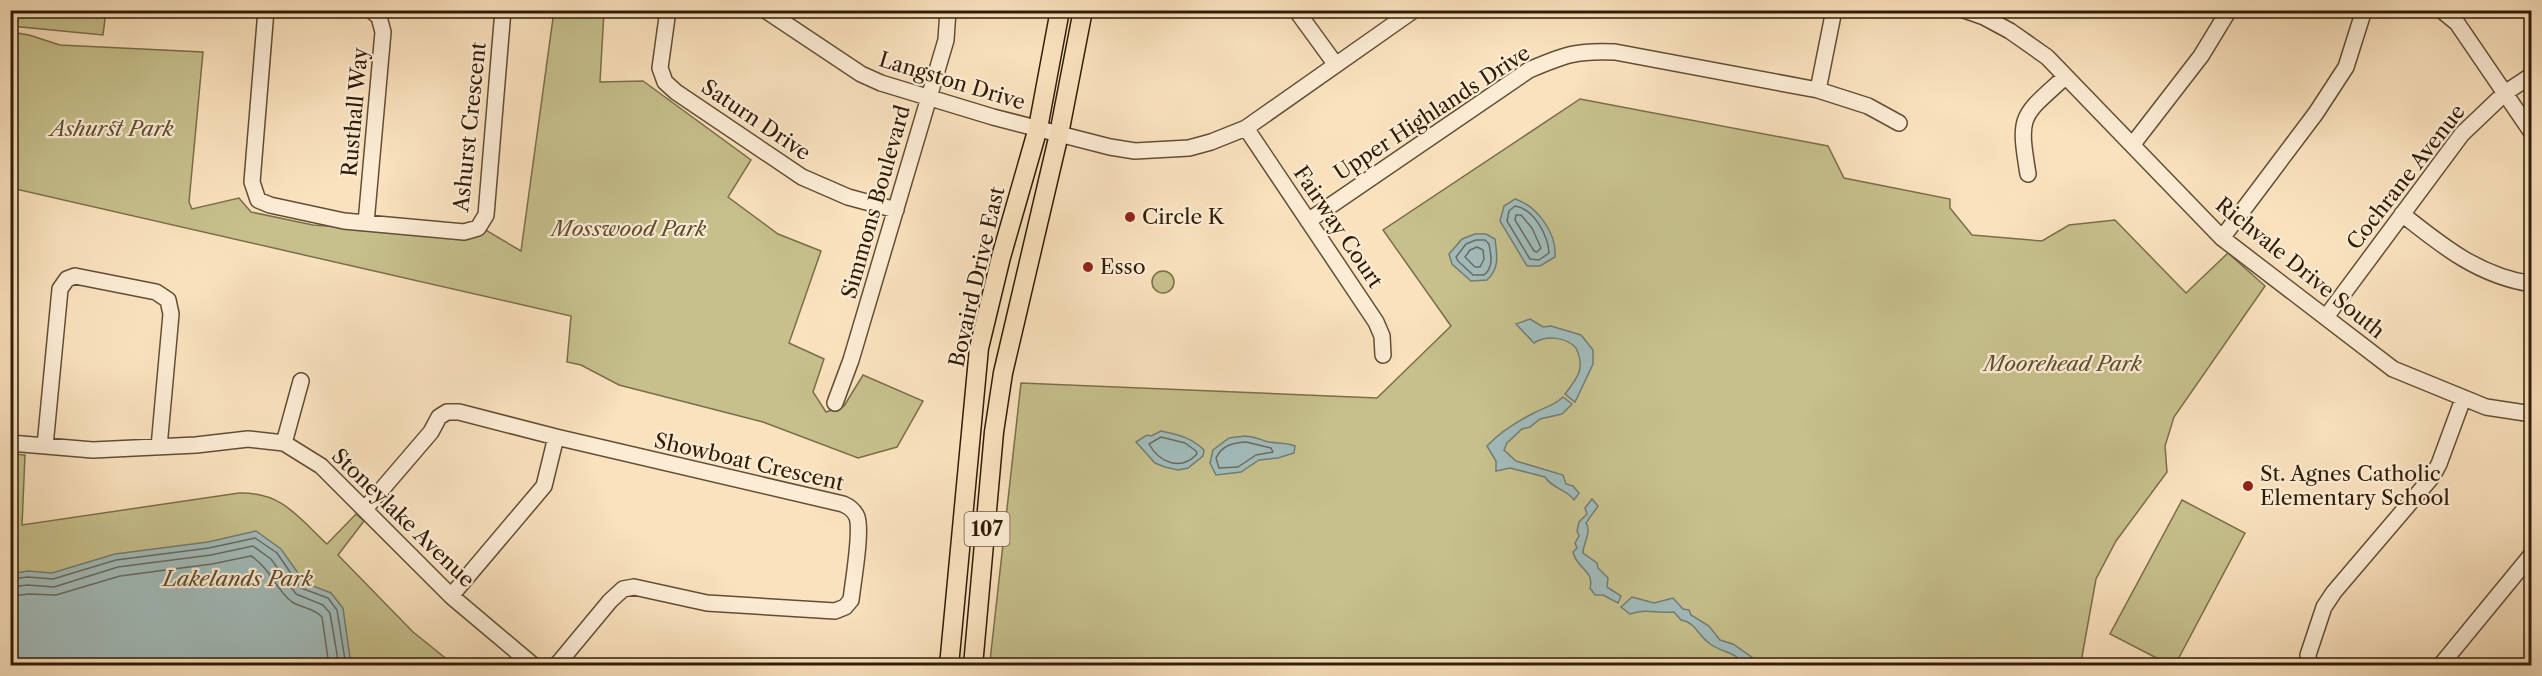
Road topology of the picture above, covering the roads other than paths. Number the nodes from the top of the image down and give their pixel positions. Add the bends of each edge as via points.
1 (266, 10) edge
2 (370, 10) edge
3 (503, 10) edge
4 (668, 10) edge
5 (765, 10) edge
6 (948, 10) edge
7 (1060, 10) edge
8 (1083, 10) edge
9 (1296, 10) edge
10 (1414, 10) edge
11 (1834, 10) edge
12 (1964, 10) edge
13 (2229, 10) edge
14 (2364, 10) edge
15 (2440, 10) edge
16 (1336, 65) junction
17 (2532, 75) edge
18 (2065, 77) junction
19 (1818, 90) junction
20 (2505, 93) junction
21 (928, 97) junction
22 (1899, 123) dead end
23 (1038, 128) junction
24 (1246, 128) junction
25 (2532, 133) edge
26 (1059, 134) junction
27 (2133, 144) junction
28 (2028, 174) dead end
29 (896, 210) junction
30 (2402, 214) junction
31 (1308, 221) junction
32 (366, 223) junction
33 (2222, 238) junction
34 (2532, 284) edge
35 (2326, 317) junction
36 (1383, 355) dead end
37 (301, 381) dead end
38 (2463, 399) junction
39 (835, 403) dead end
40 (2532, 414) edge
41 (556, 437) junction
42 (10, 443) edge
43 (284, 443) junction
44 (45, 446) junction
45 (159, 447) junction
46 (365, 510) junction
47 (2532, 554) edge
48 (451, 596) junction
49 (952, 633) junction
50 (2446, 663) edge
51 (534, 666) edge
52 (556, 666) edge
53 (937, 666) edge
54 (949, 666) edge
55 (973, 666) edge
56 (2309, 666) edge

1 - 32 street, Ashurst Crescent via 252,182 255,195 270,205
2 - 32 street, Rusthall Way via 379,17 383,32
3 - 32 street, Ashurst Crescent via 483,222 464,232
4 - 29 street, Saturn Drive via 660,68 676,92 802,177 848,197
5 - 21 street, Langston Drive via 861,74
6 - 21 street, Simmons Boulevard via 946,40
7 - 23 main road, Bovaird Drive East / 107
8 - 26 main road, 107
9 - 16 street
10 - 16 street
11 - 19 street
12 - 18 street, Richvale Drive South via 2010,31 2047,57
13 - 27 street via 2201,56
14 - 33 street via 2346,67
15 - 20 street via 2457,23
16 - 24 street
17 - 20 street, Cochrane Avenue
18 - 27 street, Richvale Drive South
18 - 28 street via 2033,106 2024,122 2021,134
19 - 22 street, Upper Highlands Drive via 1868,106
19 - 31 street, Upper Highlands Drive via 1616,52 1585,50 1565,54 1529,70
20 - 25 street
20 - 30 street, Cochrane Avenue via 2462,134
21 - 23 street, Langston Drive
21 - 29 street, Simmons Boulevard
23 - 26 street, Langston Drive
23 - 49 main road, Bovaird Drive East / 107 via 979,348
24 - 26 street via 1211,142 1167,150 1135,151
24 - 31 street, Fairway Court
26 - 55 main road, 107 via 1003,373
27 - 33 street, Richvale Drive South
29 - 39 street, Simmons Boulevard
30 - 34 street via 2464,261 2506,279
30 - 35 street, Cochrane Avenue
31 - 36 street, Fairway Court via 1376,322
33 - 35 street, Richvale Drive South
35 - 38 street, Richvale Drive South via 2393,369
37 - 43 street
38 - 40 street, Richvale Drive South
38 - 56 street via 2432,477 2324,607 2308,655
41 - 46 street, Showboat Crescent via 447,412
41 - 48 street via 544,486
41 - 52 street, Showboat Crescent via 843,504 851,508 858,523 851,600 845,607 835,611 714,604 628,587 610,601
42 - 44 street, Stoneylake Avenue
43 - 45 street, Stoneylake Avenue via 248,439
43 - 46 street, Stoneylake Avenue via 321,466
44 - 45 street, Stoneylake Avenue via 87,450
44 - 45 street via 60,289 75,276 156,292 168,300 171,314
46 - 48 street, Stoneylake Avenue
47 - 50 street
48 - 51 street, Stoneylake Avenue
49 - 53 main road
49 - 54 main road, Bovaird Drive East / 107

